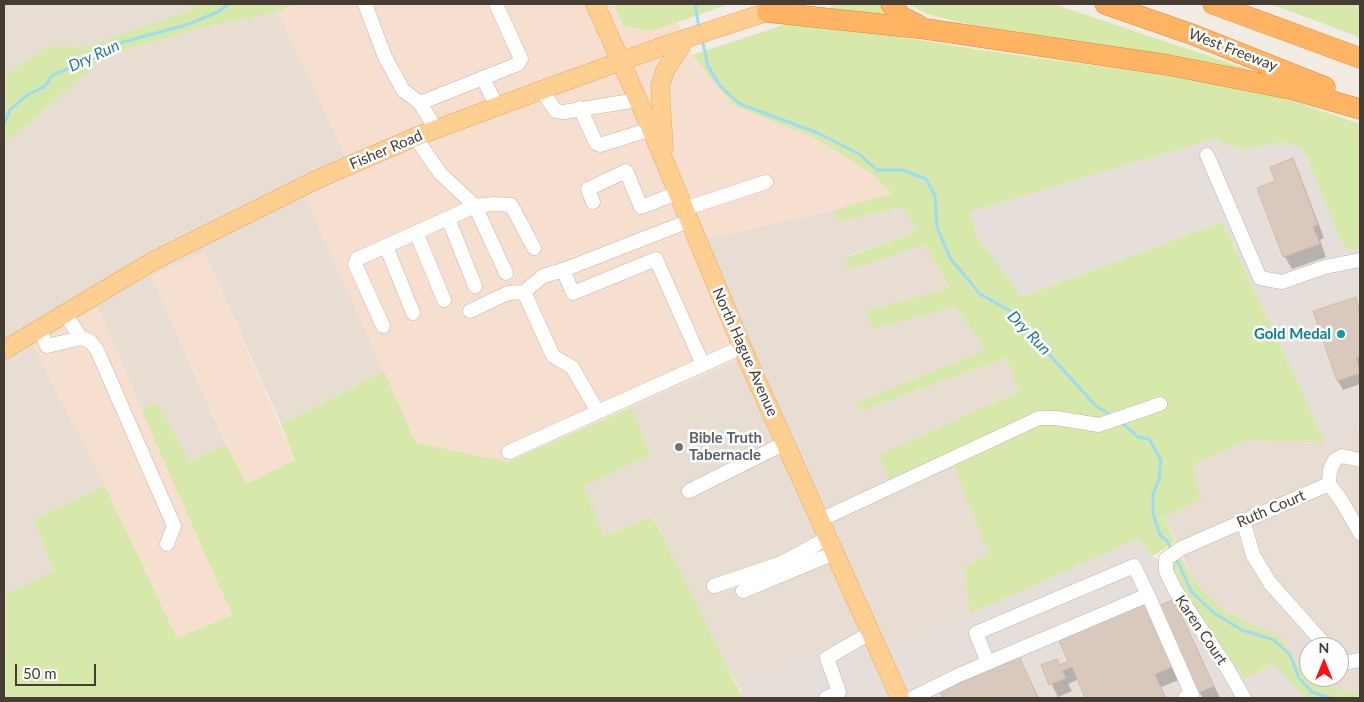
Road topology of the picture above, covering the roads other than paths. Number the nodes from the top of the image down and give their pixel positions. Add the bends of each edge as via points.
1 (365, 4) edge
2 (496, 4) edge
3 (595, 4) edge
4 (792, 4) edge
5 (891, 4) edge
6 (1105, 4) edge
7 (1213, 4) edge
8 (767, 12) junction
9 (926, 29) junction
10 (686, 38) junction
11 (1360, 58) edge
12 (622, 61) junction
13 (483, 79) junction
14 (541, 90) junction
15 (638, 100) junction
16 (1360, 101) edge
17 (420, 103) junction
18 (497, 106) junction
19 (580, 108) junction
20 (1360, 109) edge
21 (436, 129) junction
22 (651, 129) junction
23 (415, 137) junction
24 (1207, 155) dead end
25 (665, 165) junction
26 (766, 182) dead end
27 (593, 202) dead end
28 (475, 206) junction
29 (683, 208) junction
30 (448, 218) junction
31 (416, 232) junction
32 (646, 237) junction
33 (386, 246) junction
34 (534, 248) dead end
35 (656, 259) junction
36 (1360, 260) edge
37 (563, 270) junction
38 (506, 273) dead end
39 (475, 286) dead end
40 (524, 292) junction
41 (444, 300) dead end
42 (470, 311) dead end
43 (413, 313) dead end
44 (65, 314) junction
45 (383, 326) dead end
46 (39, 330) junction
47 (81, 338) junction
48 (742, 347) junction
49 (4, 350) edge
50 (703, 365) junction
51 (1160, 404) dead end
52 (598, 412) junction
53 (785, 443) junction
54 (509, 452) dead end
55 (1360, 460) edge
56 (1329, 484) junction
57 (689, 491) dead end
58 (820, 520) junction
59 (1243, 520) junction
60 (1360, 533) edge
61 (167, 544) dead end
62 (831, 545) junction
63 (1166, 559) joint
64 (714, 586) dead end
65 (743, 591) dead end
66 (1148, 595) junction
67 (870, 633) junction
68 (1318, 637) edge
69 (988, 663) junction
70 (826, 698) edge
71 (900, 698) edge
72 (912, 698) edge
73 (1185, 698) edge
74 (1244, 698) edge

1 - 17 street via 385,57 403,90
2 - 13 street via 521,59 518,64
3 - 12 main road, North Hague Avenue
4 - 8 main road, Fisher Road
5 - 9 highway via 902,17
6 - 16 highway, West Freeway via 1194,35
7 - 11 highway
8 - 9 highway
8 - 10 main road, Fisher Road
9 - 20 highway via 1223,74 1290,88
10 - 12 main road, Fisher Road
10 - 25 main road via 660,86
12 - 14 main road, Fisher Road
12 - 15 main road, North Hague Avenue
13 - 17 street
13 - 18 street
14 - 18 main road, Fisher Road
14 - 19 street via 556,111
15 - 19 street
15 - 22 main road, North Hague Avenue
17 - 21 street
18 - 21 main road, Fisher Road
19 - 22 street via 596,143 600,145
21 - 23 main road, Fisher Road
22 - 25 main road, North Hague Avenue
23 - 28 street via 431,163
23 - 44 main road, Fisher Road via 196,238
24 - 36 street via 1260,278 1282,282 1325,267
25 - 29 main road, North Hague Avenue
26 - 29 street
27 - 29 street via 588,189 626,171 641,207
28 - 30 street
28 - 34 street via 511,205
28 - 38 street
29 - 32 street
29 - 48 main road, North Hague Avenue
30 - 31 street
30 - 39 street
31 - 33 street
31 - 41 street
32 - 35 street
32 - 37 street
33 - 43 street
33 - 45 street via 357,259 355,264
35 - 37 street via 573,293
35 - 50 street
37 - 40 street via 543,276
40 - 42 street via 508,293
40 - 52 street via 553,356 572,368
44 - 46 main road, Fisher Road
44 - 47 street
46 - 47 street via 47,346
46 - 49 main road, Fisher Road
47 - 61 street via 90,341 105,363 174,526
48 - 50 street
48 - 53 main road, North Hague Avenue
50 - 52 street
51 - 58 street via 1115,419 1086,424 1039,418
52 - 54 street
53 - 57 street
53 - 58 main road, North Hague Avenue
55 - 56 street via 1342,456 1335,460
56 - 59 street, Ruth Court
56 - 60 street
58 - 62 main road, North Hague Avenue
59 - 63 street, Ruth Court via 1182,548
59 - 68 street via 1253,556 1270,583
62 - 64 street
62 - 65 street
62 - 67 main road, North Hague Avenue
63 - 74 street, Karen Court via 1166,571 1175,590
66 - 69 street
66 - 69 street via 1134,566 976,634
66 - 73 street via 1192,695
67 - 70 street via 828,658 839,692
67 - 71 main road, North Hague Avenue
69 - 72 street

